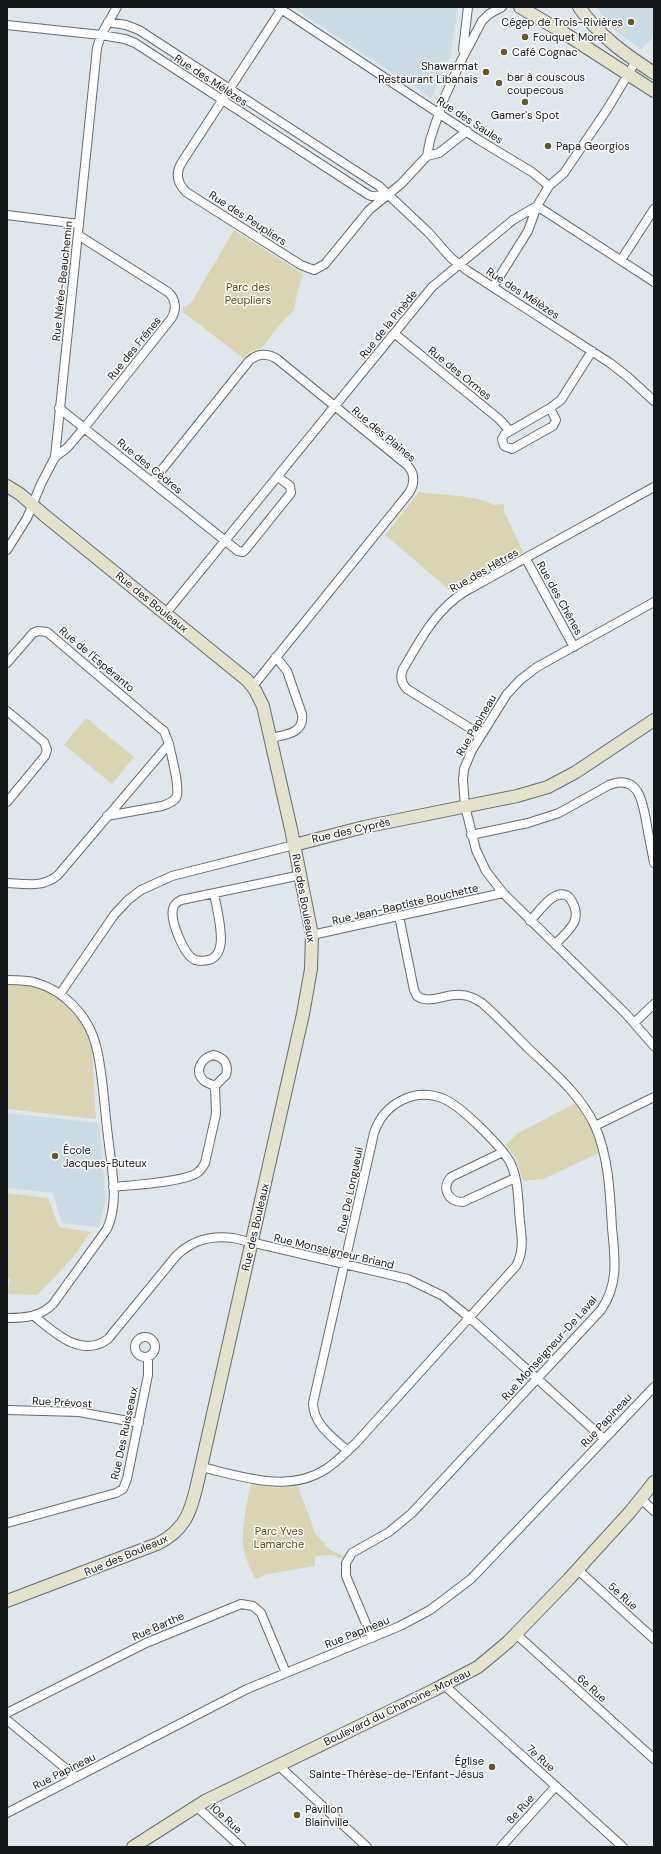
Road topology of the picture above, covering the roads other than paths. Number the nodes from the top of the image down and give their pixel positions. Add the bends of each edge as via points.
1 (117, 7) edge
2 (468, 7) edge
3 (502, 7) edge
4 (520, 7) edge
5 (579, 7) edge
6 (280, 8) edge
7 (108, 22) junction
8 (7, 25) edge
9 (101, 36) junction
10 (461, 61) junction
11 (636, 61) junction
12 (654, 73) edge
13 (628, 74) junction
14 (229, 89) junction
15 (654, 91) edge
16 (222, 100) junction
17 (440, 113) junction
18 (467, 132) junction
19 (427, 156) junction
20 (549, 186) junction
21 (387, 195) junction
22 (537, 206) junction
23 (654, 209) edge
24 (7, 215) edge
25 (79, 224) junction
26 (78, 235) junction
27 (621, 260) junction
28 (458, 264) junction
29 (654, 282) edge
30 (493, 287) junction
31 (395, 334) junction
32 (592, 351) junction
33 (654, 402) edge
34 (335, 407) junction
35 (59, 408) junction
36 (550, 408) junction
37 (85, 427) junction
38 (510, 431) junction
39 (55, 457) junction
40 (278, 477) junction
41 (152, 482) junction
42 (7, 486) edge
43 (654, 487) edge
44 (32, 505) junction
45 (226, 542) junction
46 (7, 550) edge
47 (526, 559) junction
48 (654, 602) edge
49 (166, 613) junction
50 (574, 647) junction
51 (276, 657) junction
52 (7, 663) edge
53 (253, 686) junction
54 (7, 711) edge
55 (652, 722) edge
56 (481, 736) junction
57 (270, 738) junction
58 (169, 744) junction
59 (7, 802) edge
60 (465, 806) junction
61 (107, 816) junction
62 (471, 835) junction
63 (294, 844) junction
64 (654, 863) edge
65 (301, 876) junction
66 (7, 883) edge
67 (214, 893) junction
68 (503, 893) junction
69 (399, 916) junction
70 (530, 921) junction
71 (312, 935) junction
72 (555, 944) junction
73 (7, 980) edge
74 (60, 994) junction
75 (654, 1004) edge
76 (634, 1024) junction
77 (654, 1046) edge
78 (215, 1086) dead end
79 (654, 1097) edge
80 (595, 1126) junction
81 (503, 1152) junction
82 (516, 1178) junction
83 (113, 1187) junction
84 (251, 1242) junction
85 (345, 1264) junction
86 (34, 1316) junction
87 (7, 1318) edge
88 (470, 1318) junction
89 (148, 1358) dead end
90 (537, 1379) junction
91 (654, 1387) edge
92 (7, 1410) edge
93 (139, 1423) junction
94 (604, 1439) junction
95 (348, 1451) junction
96 (201, 1467) junction
97 (654, 1482) edge
98 (640, 1499) junction
99 (654, 1511) edge
100 (7, 1523) edge
101 (578, 1570) junction
102 (7, 1601) edge
103 (516, 1634) junction
104 (372, 1638) junction
105 (654, 1639) edge
106 (286, 1672) junction
107 (444, 1685) junction
108 (7, 1713) edge
109 (7, 1720) edge
110 (654, 1759) edge
111 (278, 1765) junction
112 (76, 1777) junction
113 (556, 1786) junction
114 (196, 1806) junction
115 (7, 1813) edge
116 (133, 1847) edge
117 (241, 1847) edge
118 (367, 1847) edge
119 (501, 1847) edge
120 (623, 1847) edge

1 - 7 street, Rue Nérée-Beauchemin
2 - 10 street
3 - 10 street via 482,20
4 - 13 street
5 - 11 street via 608,41
6 - 14 street
6 - 17 street, Rue des Saules
7 - 9 street, Rue Nérée-Beauchemin
7 - 14 street, Rue des Mélèzes via 126,24 139,30
8 - 9 street, Rue des Mélèzes
9 - 16 street, Rue des Mélèzes via 135,43
9 - 25 street, Rue Nérée-Beauchemin via 97,48
10 - 17 street
11 - 12 street
11 - 13 street, Rue de la Pinède
13 - 15 street
13 - 20 street, Rue de la Pinède via 564,172
14 - 16 street
14 - 21 street, Rue des Mélèzes via 379,186
16 - 21 street, Rue des Mélèzes via 371,196
16 - 21 street, Rue des Peupliers via 178,169 180,186 301,266 314,270 325,264 369,210
17 - 18 street, Rue des Saules
17 - 19 street
18 - 19 street via 439,153
18 - 20 street, Rue des Saules via 532,172
19 - 21 street via 407,179
20 - 22 street, Rue de la Pinède
21 - 28 street, Rue des Mélèzes via 423,227
22 - 27 street
22 - 28 street, Rue de la Pinède via 513,220
22 - 30 street, Rue de la Pinède via 528,231
23 - 27 street
24 - 25 street
25 - 26 street, Rue Nérée-Beauchemin
26 - 35 street, Rue Nérée-Beauchemin
26 - 37 street, Rue des Frênes via 168,292 173,297 175,308 171,319
27 - 29 street
28 - 30 street, Rue des Mélèzes
28 - 31 street, Rue de la Pinède via 432,287
30 - 32 street, Rue des Mélèzes
31 - 34 street, Rue de la Pinède
31 - 38 street, Rue des Ormes via 499,418
32 - 33 street, Rue des Mélèzes via 628,377
32 - 36 street via 561,400
34 - 40 street, Rue de la Pinède
34 - 41 street, Rue des Plaines via 274,357 258,356 249,361
34 - 51 street, Rue des Plaines via 409,467 413,477 412,487
35 - 37 street, Rue des Cèdres
35 - 39 street, Rue Nérée-Beauchemin
36 - 38 street
36 - 38 street via 556,417 555,424 510,449 504,446 502,439
37 - 39 street, Rue des Frênes via 67,448
37 - 41 street, Rue des Cèdres
39 - 44 street, Rue Nérée-Beauchemin
40 - 45 street, Rue de la Pinède
40 - 45 street via 290,486 291,493 256,537 243,552
41 - 45 street, Rue des Cèdres
42 - 44 street, Rue des Bouleaux
43 - 47 street, Rue des Hêtres
44 - 46 street, Rue Nérée-Beauchemin via 25,522
44 - 49 street, Rue des Bouleaux
45 - 49 street, Rue de la Pinède
47 - 50 street, Rue des Chênes
47 - 56 street, Rue des Hêtres via 464,592 445,607 432,621 402,672 402,683 407,689
48 - 50 street, Rue Papineau
49 - 53 street, Rue des Bouleaux
50 - 56 street, Rue Papineau via 537,667 520,680 507,694
51 - 53 street, Rue des Plaines
51 - 57 street via 287,671 303,721 294,732
52 - 58 street, Rue de l'Espéranto via 33,633 41,630 47,632 164,731
53 - 57 street, Rue des Bouleaux via 263,706
54 - 59 street via 44,742 47,750 45,756
55 - 60 street, Rue des Cyprès via 557,783 528,793
56 - 60 street, Rue Papineau via 464,769
57 - 63 street, Rue des Bouleaux
58 - 61 street
58 - 61 street, Rue de l'Espéranto via 177,788 175,798 162,806
60 - 62 street, Rue Papineau
60 - 63 street, Rue des Cyprès
61 - 66 street via 54,878 40,884
62 - 64 street via 528,823 559,813 609,785 626,783 634,787 641,796
62 - 68 street, Rue Papineau via 482,864
63 - 65 street, Rue des Bouleaux
63 - 74 street, Rue des Cyprès via 178,874 146,887 132,896 114,915
65 - 67 street
65 - 71 street, Rue des Bouleaux
67 - 67 street via 181,900 173,908 173,920 180,939 187,954 195,960 213,958 221,947
68 - 69 street, Rue Jean-Baptiste Bouchette
68 - 70 street, Rue Papineau
69 - 71 street, Rue Jean-Baptiste Bouchette
69 - 80 street, Rue Monseigneur-De Laval via 417,996 424,1000 461,995 482,1003 567,1086
70 - 72 street, Rue Papineau
70 - 72 street via 556,895 563,894 569,897 575,911 575,921 571,929
71 - 84 street, Rue des Bouleaux via 312,969 307,996
72 - 76 street, Rue Papineau
73 - 74 street via 36,983
74 - 83 street via 76,1009 95,1041
75 - 76 street
76 - 77 street, Rue Papineau
78 - 83 street via 216,1114 205,1163 201,1170 182,1178
79 - 80 street
80 - 90 street, Rue Monseigneur-De Laval via 608,1174 615,1265 613,1284 601,1310
81 - 82 street, Rue De Longueuil
81 - 82 street via 451,1176 446,1184 447,1194 453,1200 462,1202
81 - 85 street, Rue De Longueuil via 458,1108 443,1099 414,1096 391,1107 381,1117 374,1133
82 - 88 street, Rue De Longueuil via 522,1244 520,1260
83 - 86 street via 114,1211 107,1229 53,1304
84 - 85 street, Rue Monseigneur Briand
84 - 86 street, Rue Monseigneur Briand via 212,1237 197,1240 185,1247 108,1339 101,1344 85,1346 67,1341
84 - 96 street, Rue des Bouleaux
85 - 88 street, Rue Monseigneur Briand via 422,1285 443,1296
85 - 95 street, Rue De Longueuil via 313,1408 320,1425
86 - 87 street
88 - 90 street, Rue Monseigneur Briand
88 - 95 street, Rue De Longueuil
89 - 93 street, Rue Des Ruisseaux via 148,1375
90 - 94 street, Rue Monseigneur Briand
90 - 104 street, Rue Monseigneur-De Laval via 408,1518 350,1556 346,1576
91 - 94 street, Rue Papineau
92 - 93 street, Rue Prévost via 79,1412
93 - 100 street, Rue Des Ruisseaux via 127,1479 121,1490
94 - 104 street, Rue Papineau via 460,1589 416,1618
95 - 96 street, Rue De Longueuil via 320,1473 284,1482 255,1480
96 - 102 street, Rue des Bouleaux via 188,1516 180,1528 168,1538
97 - 98 street, Boulevard du Chanoine-Moreau
98 - 99 street
98 - 101 street, Boulevard du Chanoine-Moreau
101 - 103 street, Boulevard du Chanoine-Moreau
101 - 105 street, 5e Rue
103 - 107 street, Boulevard du Chanoine-Moreau via 478,1667
103 - 110 street, 6e Rue
104 - 106 street, Rue Papineau
106 - 108 street, Rue Barthe via 263,1616 253,1606 241,1604 146,1643
106 - 112 street, Rue Papineau via 231,1697
107 - 111 street, Boulevard du Chanoine-Moreau
107 - 113 street, 7e Rue
109 - 112 street
111 - 114 street, Boulevard du Chanoine-Moreau
111 - 118 street
112 - 115 street, Rue Papineau
113 - 119 street, 8e Rue
113 - 120 street, 7e Rue
114 - 116 street, Boulevard du Chanoine-Moreau
114 - 117 street, 10e Rue

